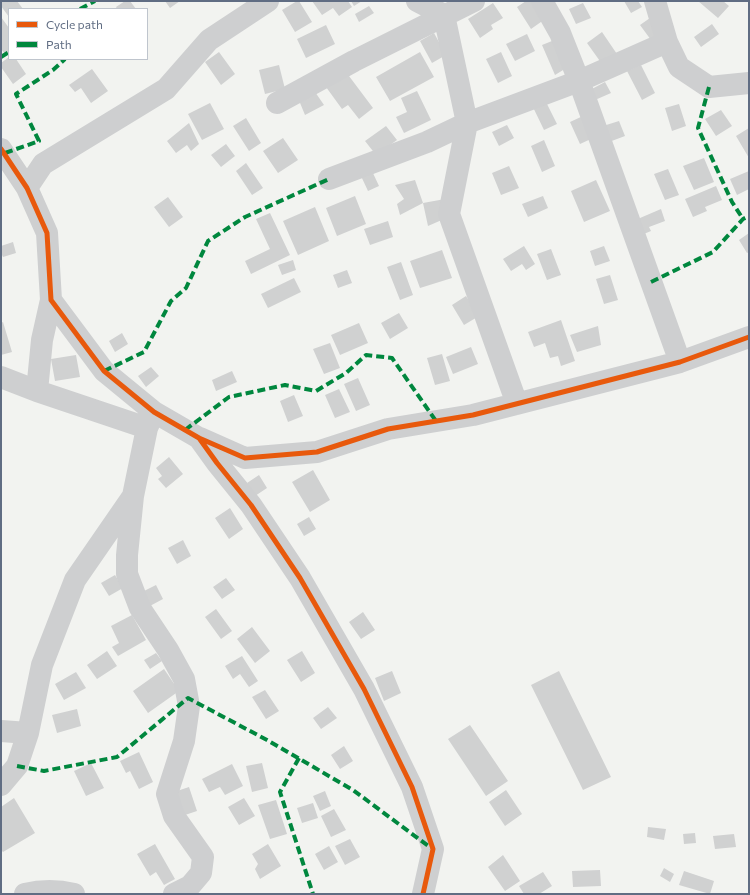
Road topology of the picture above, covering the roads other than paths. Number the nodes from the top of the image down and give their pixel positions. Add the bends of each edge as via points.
1 (268, 1) edge
2 (416, 1) edge
3 (474, 1) edge
4 (542, 1) edge
5 (655, 1) edge
6 (444, 15) junction
7 (667, 42) junction
8 (579, 81) junction
9 (749, 82) edge
10 (276, 103) dead end
11 (467, 123) junction
12 (1, 149) edge
13 (329, 179) dead end
14 (27, 188) junction
15 (51, 300) junction
16 (749, 337) edge
17 (680, 362) junction
18 (1, 377) edge
19 (37, 391) junction
20 (517, 404) junction
21 (151, 420) junction
22 (199, 438) junction
23 (133, 496) junction
24 (1, 731) edge
25 (28, 733) junction
26 (1, 785) edge
27 (25, 894) edge
28 (74, 894) edge
29 (174, 894) edge
30 (423, 894) edge

1 - 14 street via 209,40 166,89 43,164
2 - 6 street
3 - 6 street
4 - 8 street via 560,33
5 - 7 street
6 - 10 street
6 - 11 street
7 - 8 street
7 - 9 street via 679,67 709,87
8 - 11 street
8 - 17 street
11 - 13 street via 427,142
11 - 20 street via 449,214
12 - 14 street
14 - 15 street via 47,233
15 - 19 street via 42,340
15 - 21 street via 104,371
16 - 17 street
17 - 20 street
18 - 19 street
19 - 21 street
20 - 22 street via 473,415 388,429 317,452 245,458
21 - 22 street
21 - 23 street
22 - 30 street via 251,505 300,578 364,689 385,731 412,787 433,849
23 - 25 street via 75,580 42,665
23 - 29 street via 127,574 140,608 184,679 189,706 184,740 167,794 174,816 203,857 201,873 190,886
24 - 25 street
25 - 26 street via 17,766
27 - 28 street via 64,891

